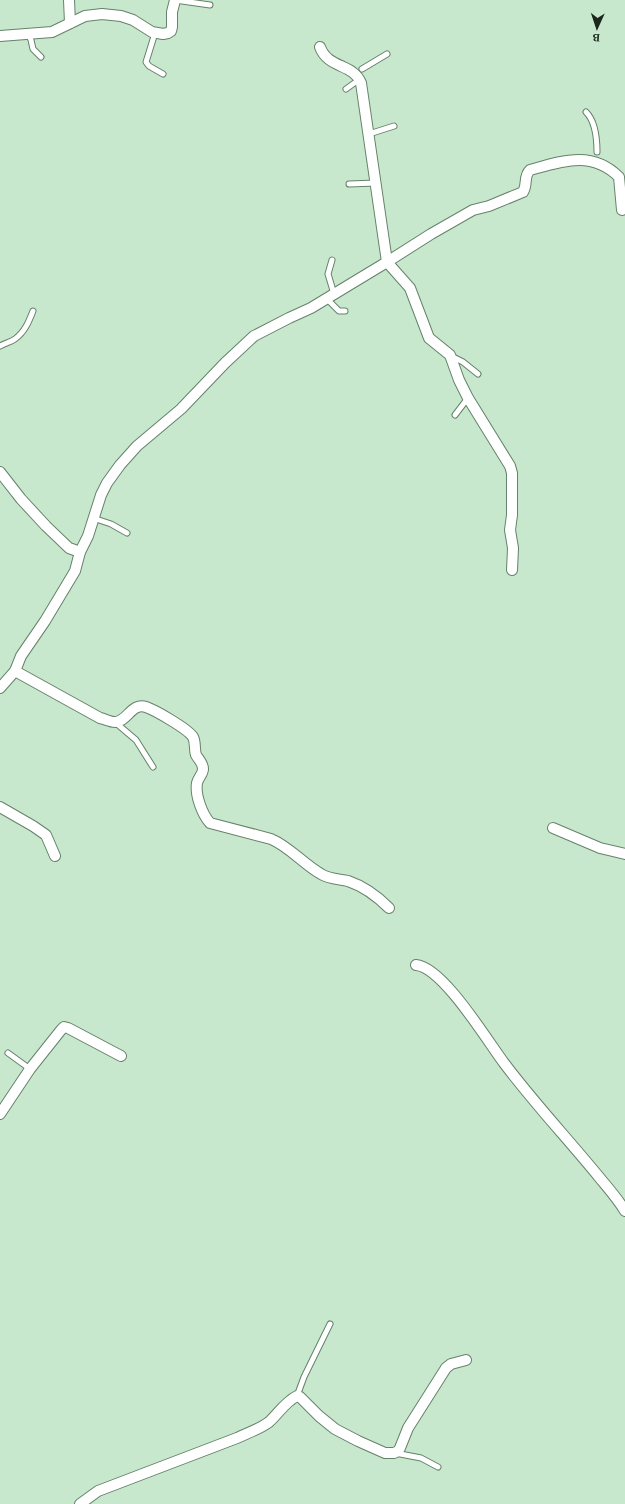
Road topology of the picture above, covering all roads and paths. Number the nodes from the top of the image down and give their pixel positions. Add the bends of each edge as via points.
1 (69, 0) edge
2 (175, 0) edge
3 (210, 5) dead end
4 (70, 23) junction
5 (28, 33) junction
6 (155, 33) junction
7 (0, 36) edge
8 (320, 47) dead end
9 (387, 54) dead end
10 (41, 57) dead end
11 (359, 73) junction
12 (163, 74) dead end
13 (346, 89) dead end
14 (586, 112) dead end
15 (394, 126) dead end
16 (369, 134) junction
17 (596, 157) junction
18 (376, 183) junction
19 (349, 184) dead end
20 (622, 210) dead end
21 (332, 260) dead end
22 (387, 262) junction
23 (330, 296) junction
24 (33, 311) dead end
25 (344, 311) dead end
26 (0, 346) edge
27 (450, 355) junction
28 (478, 374) dead end
29 (468, 398) junction
30 (455, 415) dead end
31 (0, 472) edge
32 (93, 518) junction
33 (127, 533) dead end
34 (80, 552) junction
35 (512, 570) dead end
36 (15, 671) junction
37 (0, 688) edge
38 (115, 722) junction
39 (153, 767) dead end
40 (0, 807) edge
41 (552, 828) dead end
42 (625, 854) edge
43 (55, 856) dead end
44 (389, 908) dead end
45 (416, 965) dead end
46 (8, 1053) dead end
47 (122, 1056) dead end
48 (30, 1069) junction
49 (0, 1114) edge
50 (625, 1211) edge
51 (330, 1324) dead end
52 (466, 1360) dead end
53 (297, 1396) junction
54 (394, 1453) junction
55 (438, 1467) dead end
56 (80, 1504) edge

1 - 4 street
2 - 3 lane
2 - 6 street via 171,31
4 - 5 street via 52,32
4 - 6 street via 92,14 114,15 133,20
5 - 7 street
5 - 10 lane via 33,49
6 - 12 lane via 146,62
8 - 11 street via 325,58
9 - 11 lane
11 - 13 lane
11 - 16 street
14 - 17 lane via 590,116 597,140
15 - 16 lane
16 - 18 street
17 - 20 street via 618,177
17 - 22 street via 569,160 530,170 523,192 473,210
18 - 19 lane
18 - 22 street
21 - 23 lane via 328,274
22 - 23 street
22 - 27 street via 410,288 429,338
23 - 25 lane via 339,310
23 - 32 street via 254,336 225,363 192,398 137,446 120,465 107,483
24 - 26 lane via 26,328 15,339
27 - 28 lane
27 - 29 street
29 - 30 lane
29 - 35 street via 508,460 512,473
31 - 34 street via 46,526 69,548
32 - 33 lane
32 - 34 street
34 - 36 street via 75,571 21,656
36 - 37 street
36 - 38 street via 100,718
38 - 39 lane via 136,740
38 - 44 street via 140,706 169,719 190,733 203,765 197,782 197,791 204,814 210,823 280,843 323,875 356,884
40 - 43 street via 46,835
41 - 42 street via 600,848
45 - 50 street via 425,968 446,984 504,1064
46 - 48 lane
47 - 48 street via 64,1028
48 - 49 street
51 - 53 lane
52 - 54 street via 446,1368 408,1428 398,1452
53 - 54 street via 336,1429 358,1442 386,1453
53 - 56 street via 258,1428 98,1491
54 - 55 lane via 421,1458

